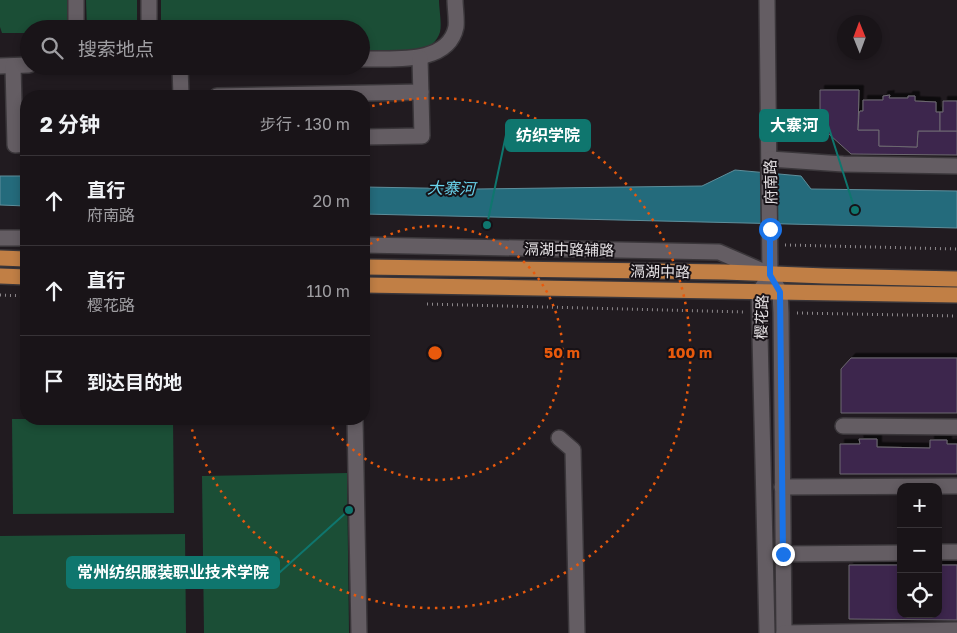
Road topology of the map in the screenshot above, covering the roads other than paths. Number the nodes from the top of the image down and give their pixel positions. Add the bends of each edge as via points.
1 (76, 0) edge
2 (149, 0) edge
3 (455, 0) edge
4 (767, 0) edge
5 (76, 20) edge
6 (149, 20) edge
7 (420, 58) junction
8 (370, 59) edge
9 (20, 65) edge
10 (6, 66) edge
11 (180, 75) edge
12 (181, 90) edge
13 (421, 92) junction
14 (370, 93) edge
15 (20, 101) edge
16 (370, 137) edge
17 (20, 144) edge
18 (769, 164) junction
19 (957, 166) edge
20 (0, 238) edge
21 (20, 238) edge
22 (370, 245) edge
23 (0, 258) edge
24 (20, 259) edge
25 (370, 267) edge
26 (770, 275) junction
27 (0, 276) edge
28 (20, 277) edge
29 (957, 278) edge
30 (370, 285) edge
31 (759, 292) junction
32 (780, 292) junction
33 (957, 295) edge
34 (355, 425) edge
35 (843, 426) dead end
36 (957, 427) edge
37 (560, 438) dead end
38 (957, 486) edge
39 (782, 488) junction
40 (942, 552) edge
41 (957, 552) edge
42 (897, 553) edge
43 (783, 554) junction
44 (957, 630) edge
45 (359, 633) edge
46 (577, 633) edge
47 (767, 633) edge
48 (784, 633) edge

1 - 5 street
2 - 6 street
3 - 7 street via 456,27 450,40 436,53
4 - 18 street, 府南路
7 - 8 street
7 - 13 street
9 - 10 street
10 - 15 street
11 - 12 street
13 - 14 street
13 - 16 street via 422,136
15 - 17 street via 14,145
18 - 19 street
18 - 26 street, 府南路
20 - 21 street
22 - 26 street, 滆湖中路辅路 via 719,252
23 - 24 main road
25 - 26 main road, 滆湖中路
26 - 29 main road, 滆湖中路
26 - 31 street, 樱花路
26 - 32 street, 樱花路
27 - 28 main road
30 - 31 main road, 滆湖中路
31 - 32 main road, 滆湖中路
31 - 47 street, 樱花路
32 - 33 main road, 滆湖中路
32 - 39 street, 樱花路
34 - 45 street
35 - 36 street
37 - 46 street via 573,450
38 - 39 street
39 - 43 street, 樱花路
40 - 41 street
42 - 43 street
43 - 48 street, 樱花路
44 - 48 street

